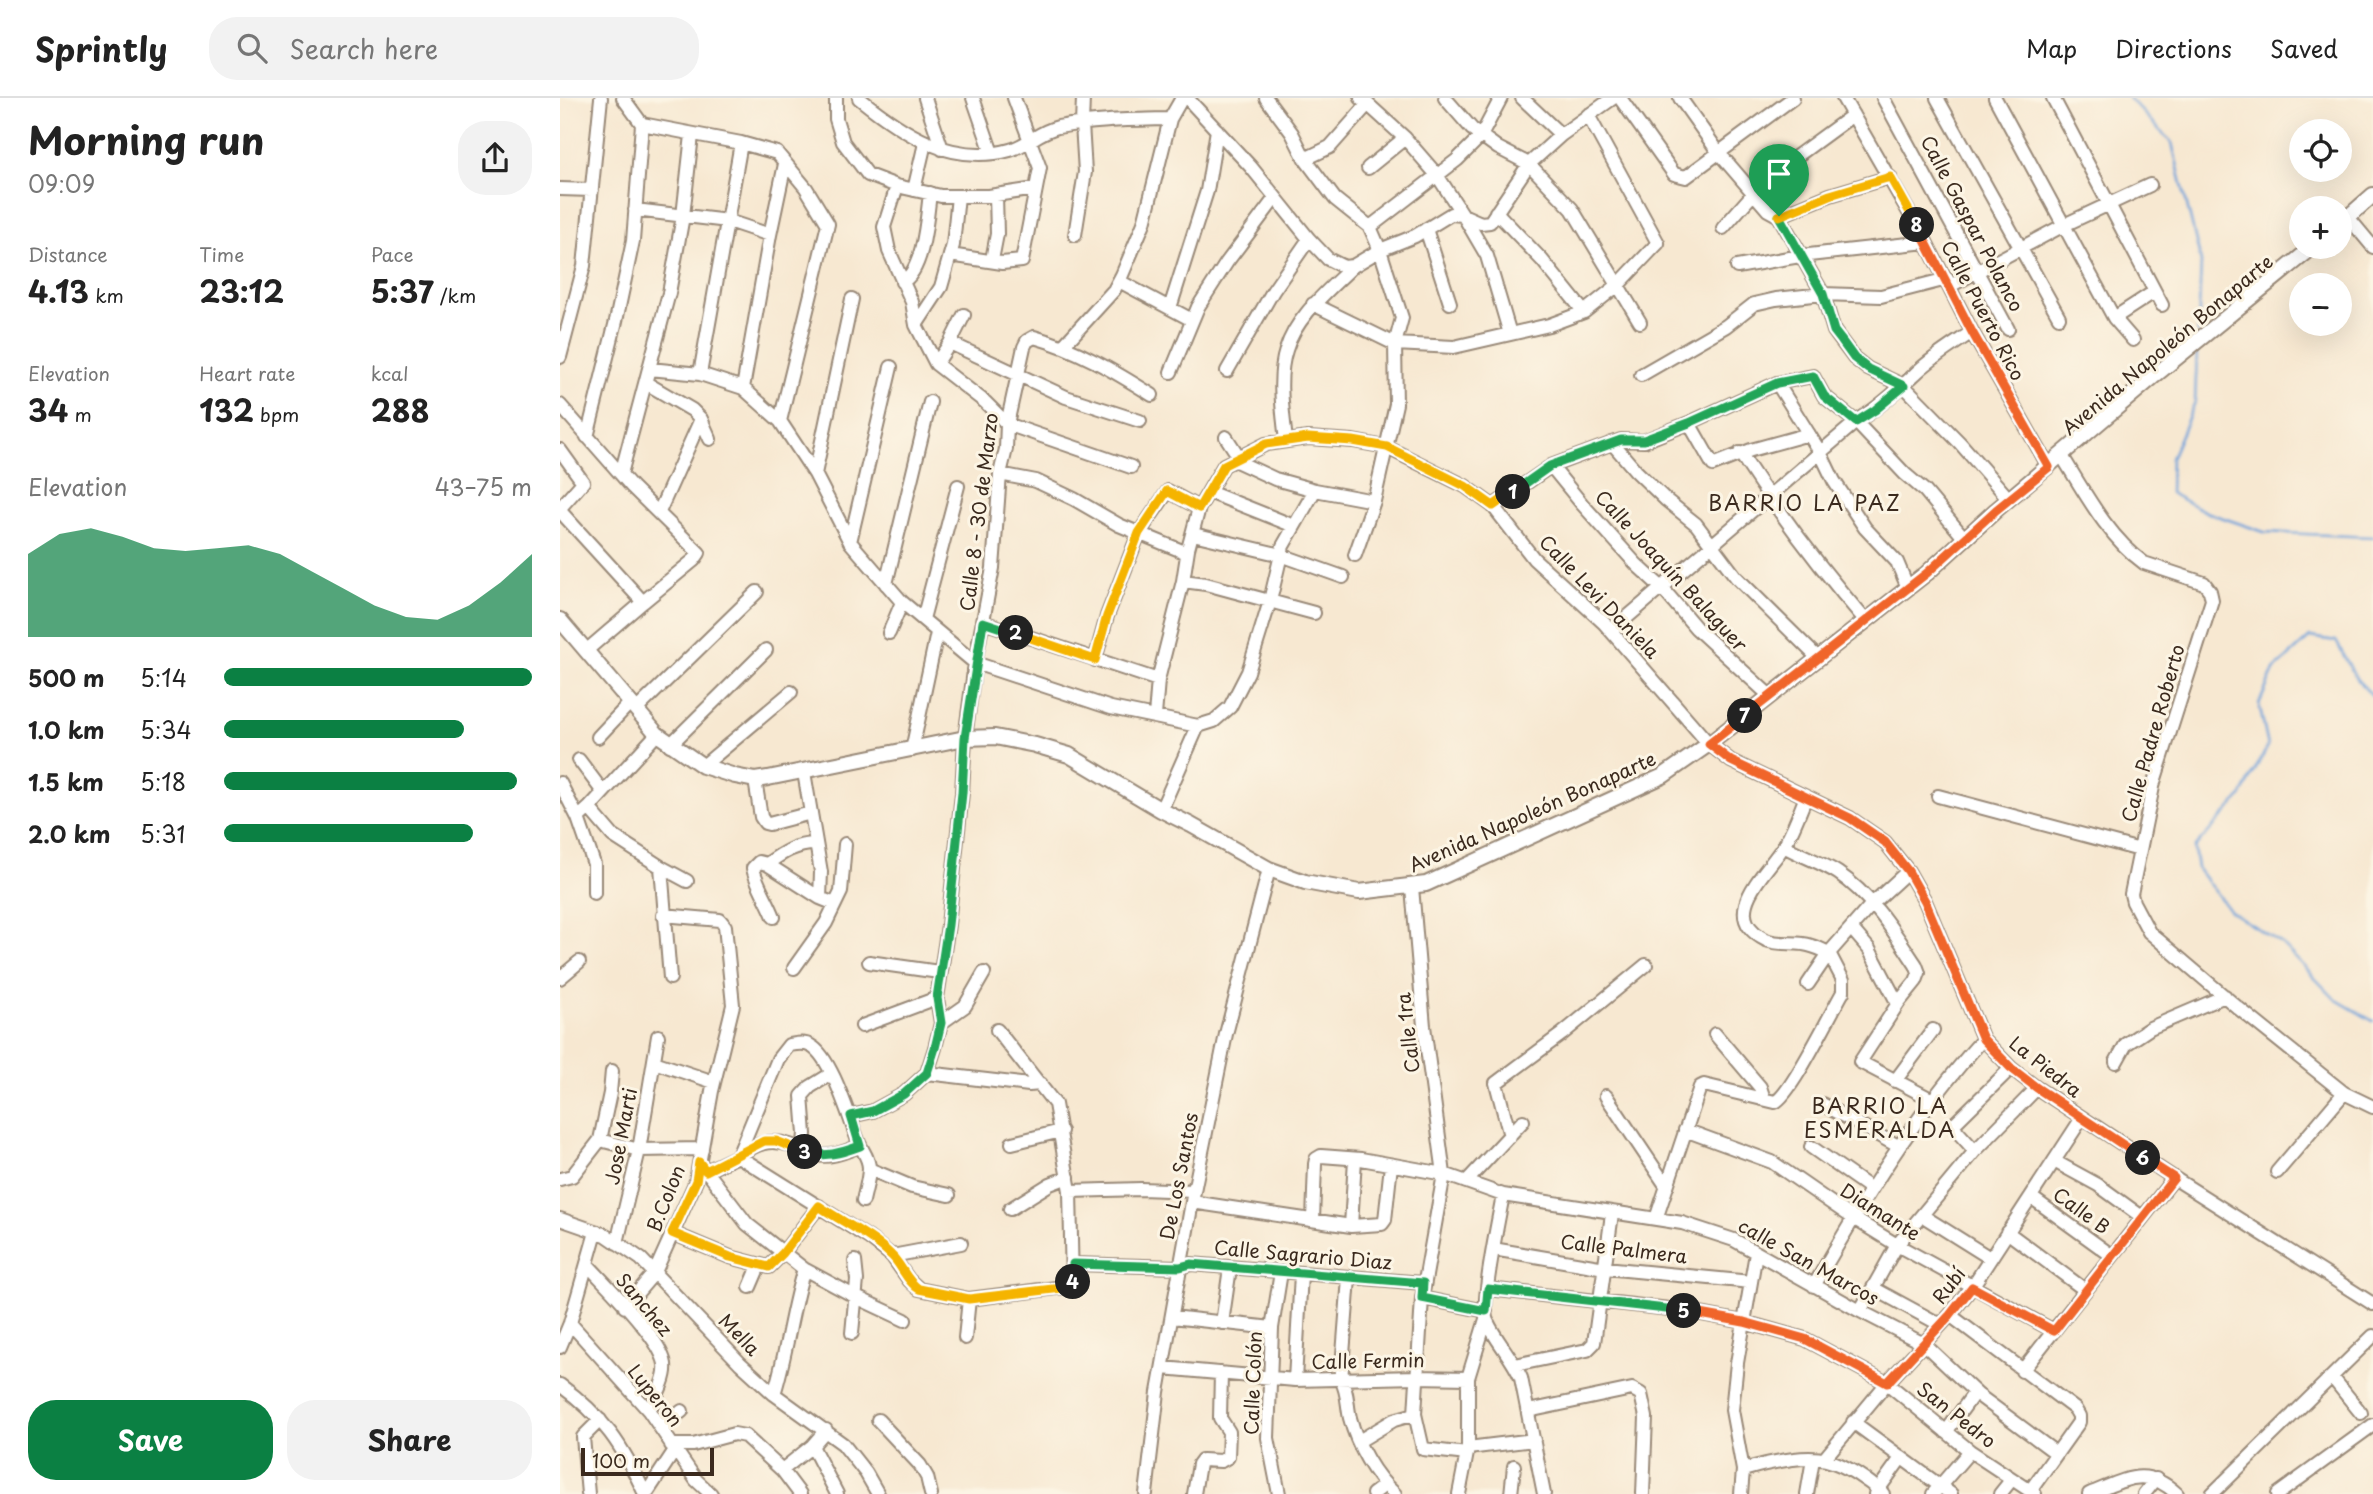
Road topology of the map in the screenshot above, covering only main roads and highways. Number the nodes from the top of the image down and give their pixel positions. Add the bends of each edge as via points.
1 (2373, 195) edge
2 (2352, 214) edge
3 (2299, 259) edge
4 (560, 620) edge

1 - 2 main road
3 - 4 main road, Avenida Napoleón Bonaparte via 2153,377 1908,588 1709,744 1663,776 1616,799 1412,887 1359,892 1305,882 1269,869 1069,755 995,737 965,738 755,780 703,766 657,734

